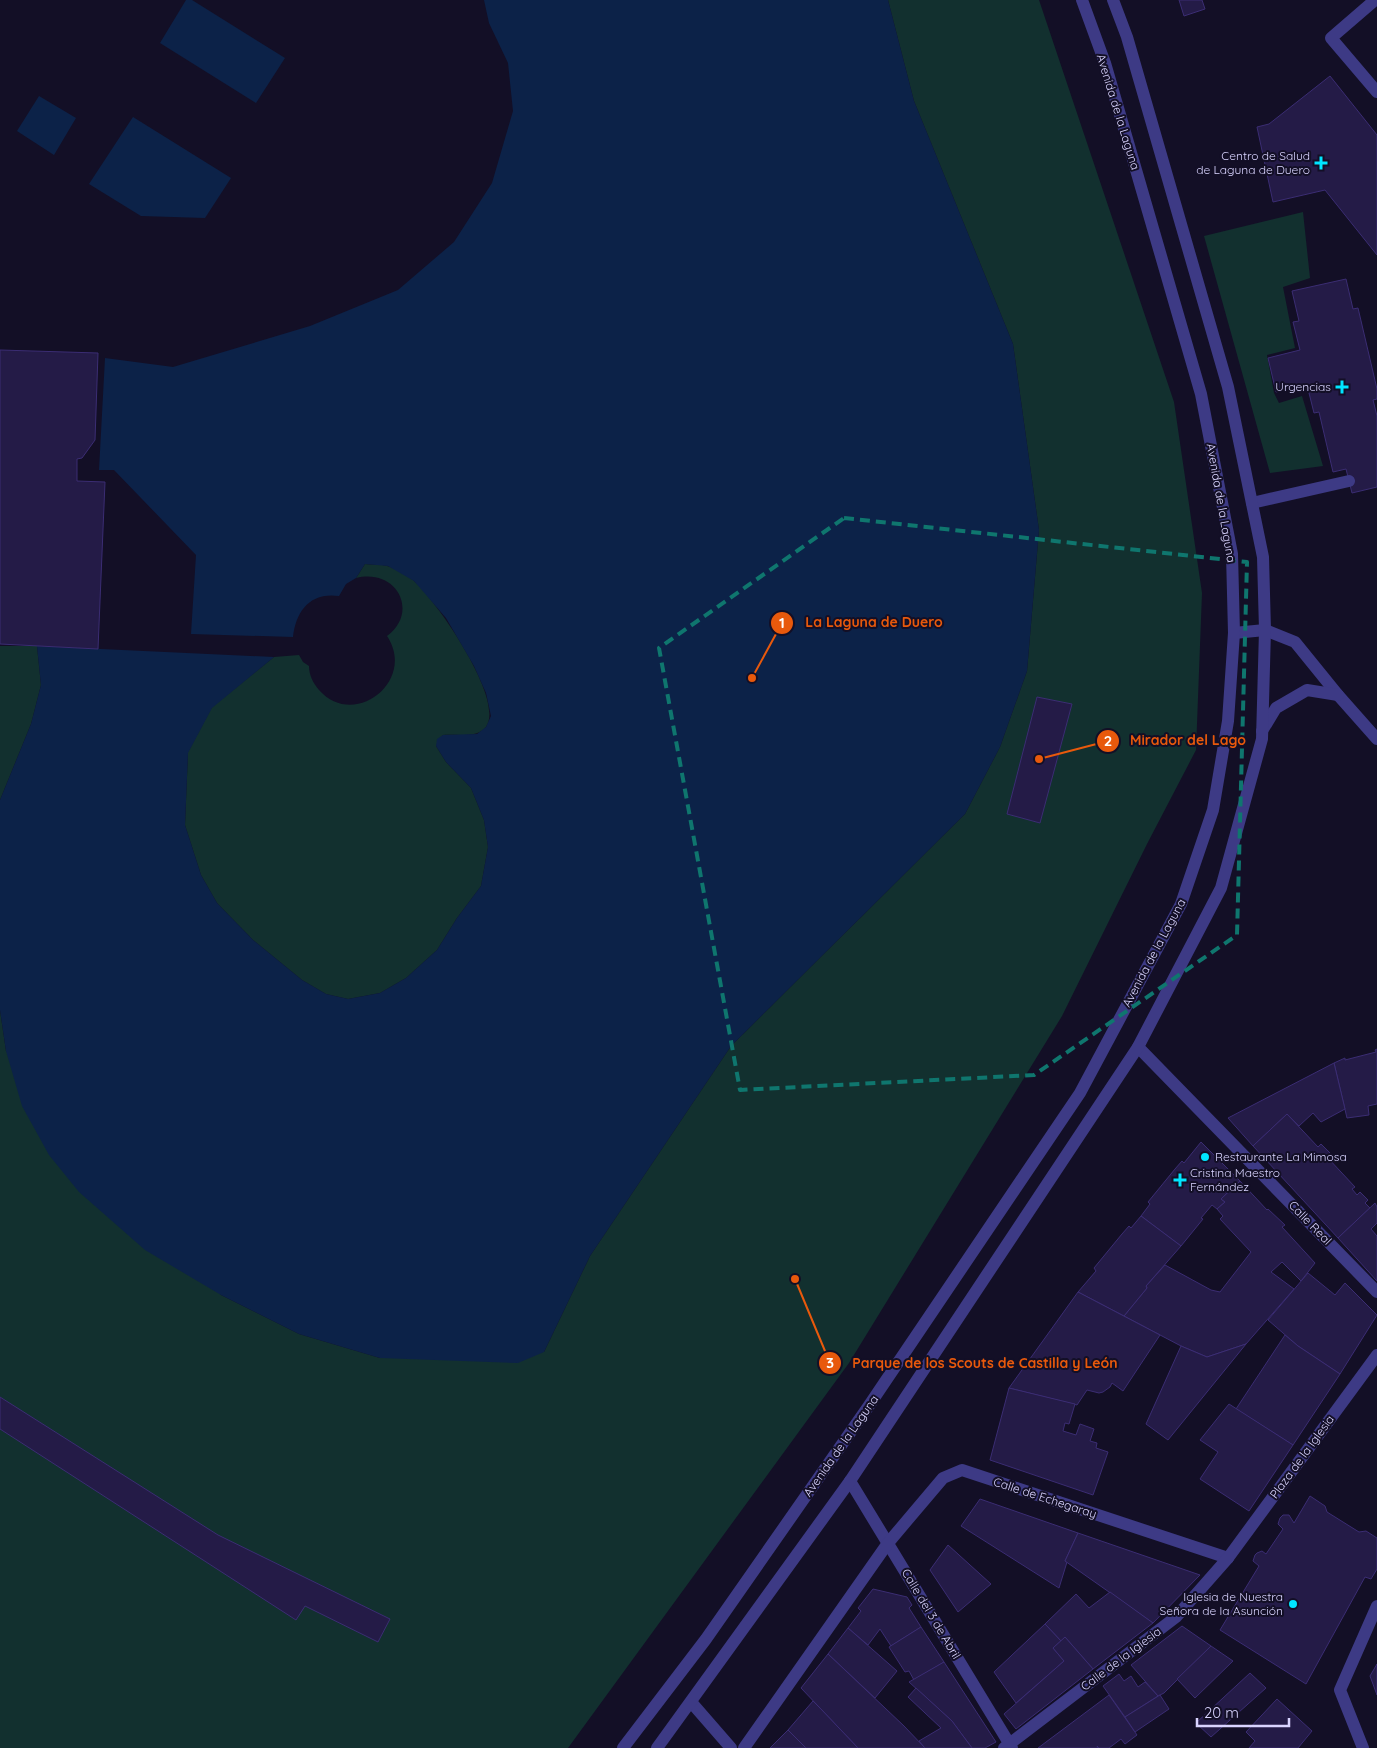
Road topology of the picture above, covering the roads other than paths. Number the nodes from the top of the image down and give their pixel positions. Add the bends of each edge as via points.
1 (1082, 0) edge
2 (1113, 0) edge
3 (1375, 0) edge
4 (1377, 92) edge
5 (1349, 481) dead end
6 (1252, 503) junction
7 (1265, 630) junction
8 (1234, 633) junction
9 (1338, 695) junction
10 (1262, 731) junction
11 (1377, 739) edge
12 (1138, 1047) junction
13 (1377, 1292) edge
14 (1377, 1355) edge
15 (850, 1481) junction
16 (888, 1543) junction
17 (1228, 1558) junction
18 (1377, 1606) edge
19 (691, 1702) junction
20 (1008, 1747) edge
21 (623, 1748) edge
22 (657, 1748) edge
23 (731, 1748) edge
24 (744, 1748) edge
25 (1363, 1748) edge

1 - 8 street, Avenida de la Laguna via 1105,63 1201,394 1232,554
2 - 6 street, Avenida de la Laguna via 1228,387
3 - 4 street via 1331,38
5 - 6 street
6 - 7 street, Avenida de la Laguna via 1263,557
7 - 8 street
7 - 9 street via 1295,642
7 - 10 street, Avenida de la Laguna
8 - 21 street, Avenida de la Laguna via 1228,721 1213,810 1181,904 1080,1092 857,1423 706,1639
9 - 10 street via 1307,690 1276,708
9 - 11 street
10 - 12 street, Avenida de la Laguna via 1221,888
12 - 13 street, Calle Real
12 - 15 street, Avenida de la Laguna
14 - 17 street, Plaza de la Iglesia
15 - 16 street, Calle del 3 de Abril
15 - 19 street, Avenida de la Laguna
16 - 17 street, Calle de Echegaray via 943,1478 962,1470
16 - 20 street, Calle del 3 de Abril
16 - 24 street
17 - 20 street, Calle de la Iglesia via 1176,1617
18 - 25 street via 1340,1690
19 - 22 street, Avenida de la Laguna
19 - 23 street

